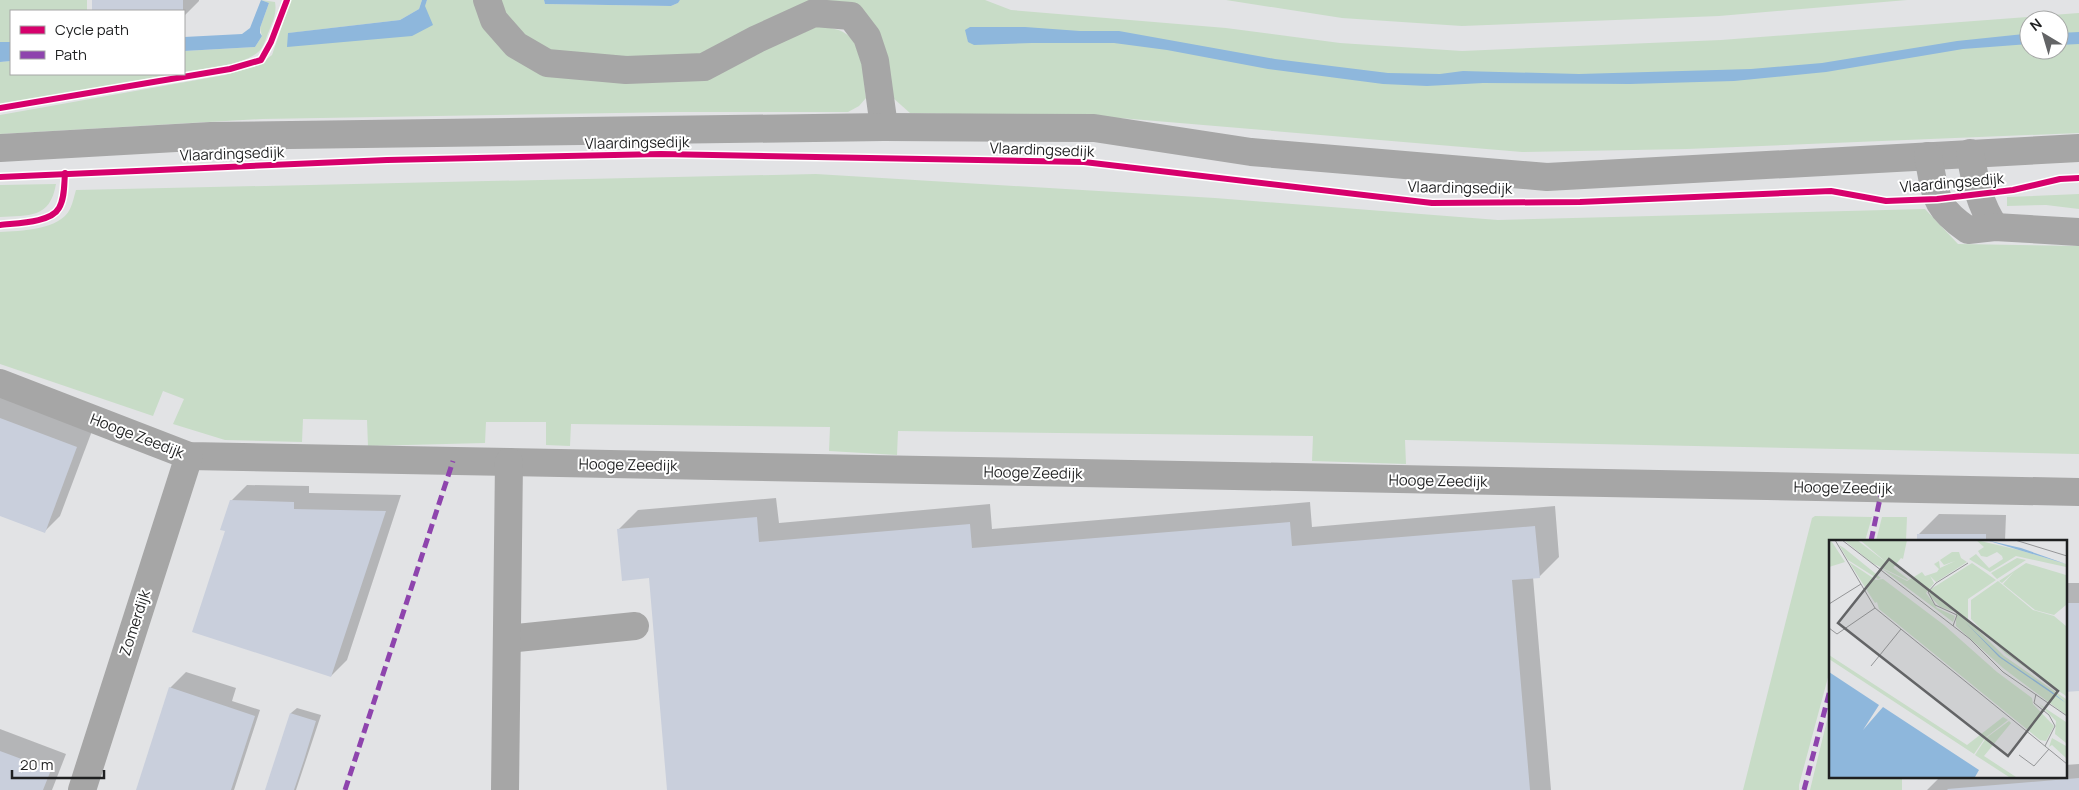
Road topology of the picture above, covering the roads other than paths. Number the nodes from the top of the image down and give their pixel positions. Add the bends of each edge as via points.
1 (487, 0) edge
2 (884, 127) junction
3 (0, 148) edge
4 (2079, 148) edge
5 (1970, 153) junction
6 (1928, 156) junction
7 (1995, 227) junction
8 (2079, 232) edge
9 (0, 383) edge
10 (189, 456) junction
11 (509, 462) junction
12 (2079, 492) edge
13 (635, 626) dead end
14 (507, 639) junction
15 (82, 790) edge
16 (505, 790) edge

1 - 2 street via 494,20 516,45 547,63 626,70 704,67 814,13 851,16 867,37 875,61
2 - 3 street, Vlaardingsedijk via 211,136
2 - 6 street, Vlaardingsedijk via 1094,128 1251,152 1547,177
4 - 5 street, Vlaardingsedijk
5 - 6 street, Vlaardingsedijk
5 - 7 street via 1977,193
6 - 7 street via 1937,199 1950,217 1968,230
7 - 8 street
9 - 10 street, Hooge Zeedijk
10 - 11 street, Hooge Zeedijk
10 - 15 street, Zomerdijk
11 - 12 street, Hooge Zeedijk
11 - 14 street
13 - 14 street
14 - 16 street

